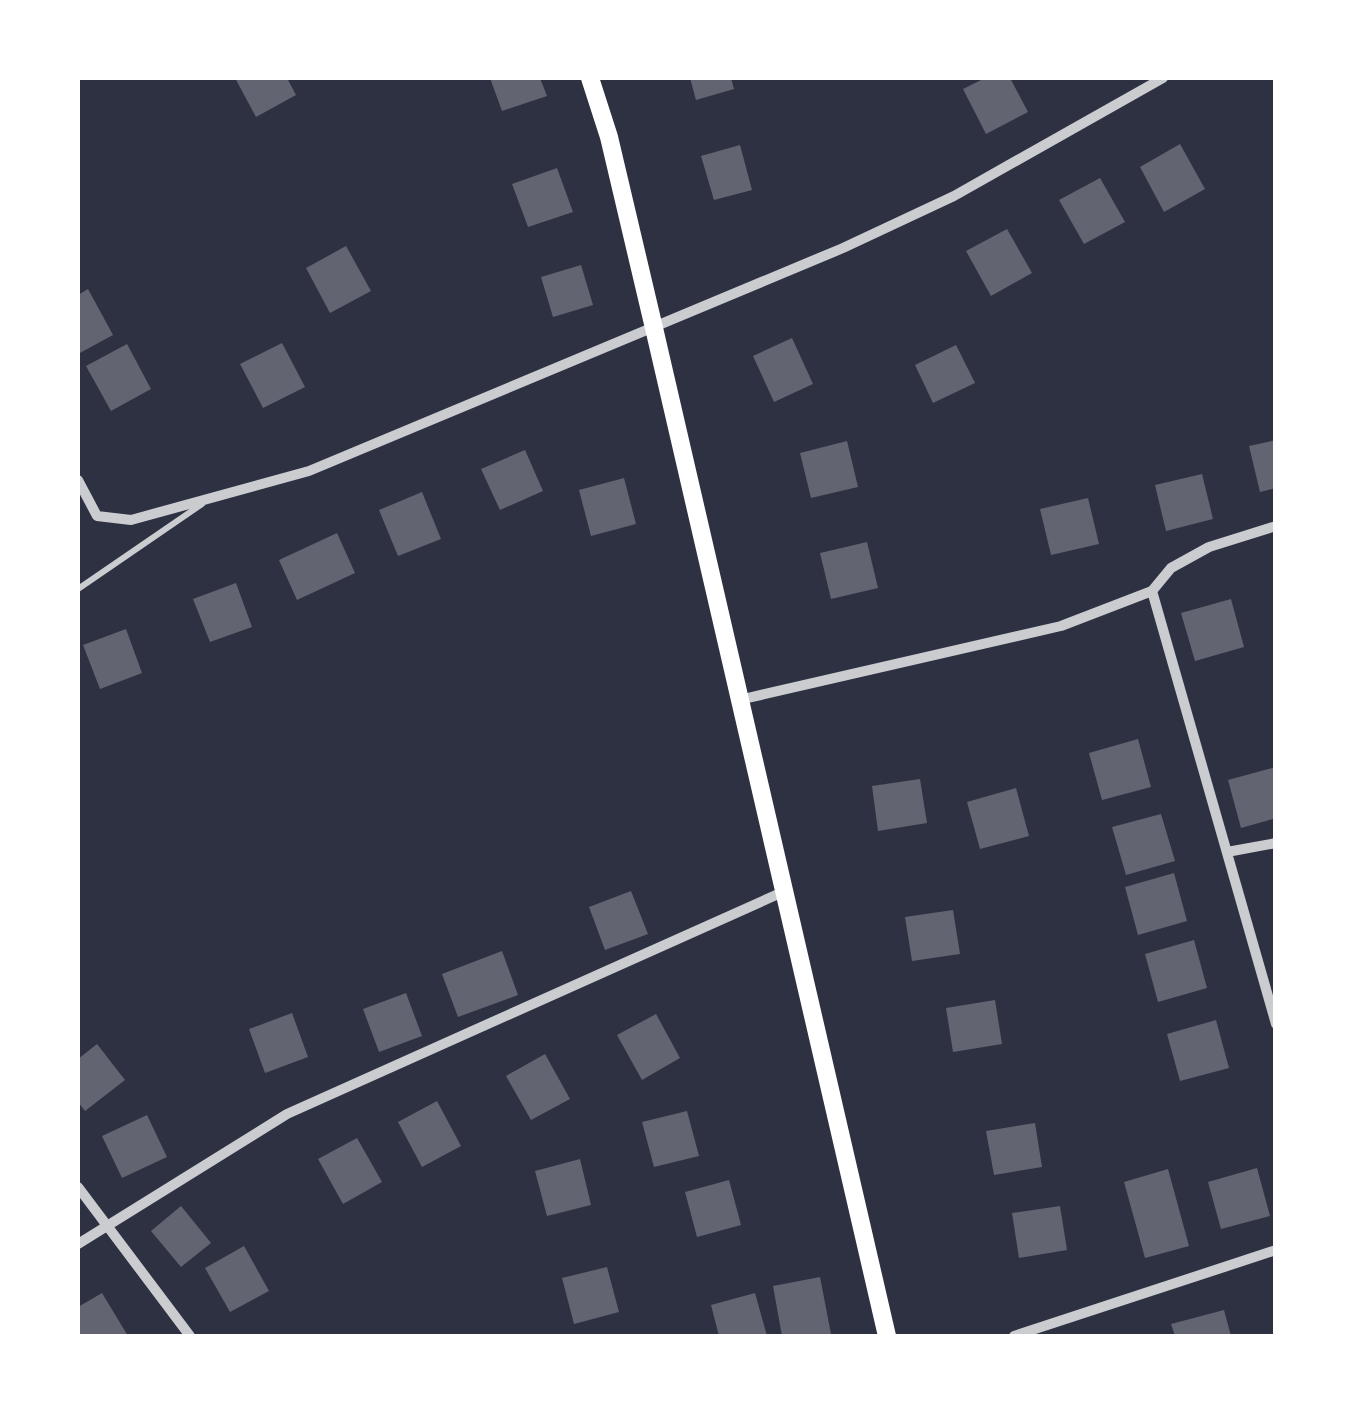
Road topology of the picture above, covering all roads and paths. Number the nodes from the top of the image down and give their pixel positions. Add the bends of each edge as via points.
1 (590, 78) edge
2 (1163, 78) edge
3 (654, 328) junction
4 (78, 480) edge
5 (203, 504) junction
6 (1276, 526) edge
7 (78, 589) edge
8 (1152, 592) junction
9 (738, 700) junction
10 (1276, 843) edge
11 (1228, 852) junction
12 (786, 891) junction
13 (1276, 1024) edge
14 (78, 1187) edge
15 (108, 1228) junction
16 (78, 1244) edge
17 (1276, 1250) edge
18 (190, 1336) edge
19 (887, 1336) edge
20 (1014, 1336) edge

1 - 3 main road
2 - 3 street via 954,196
3 - 5 street via 309,471
3 - 9 main road
4 - 5 street via 98,516 132,520
5 - 7 lane
6 - 8 street via 1208,547 1171,568
8 - 9 street via 1061,626
8 - 11 street
9 - 12 main road
10 - 11 street
11 - 13 street
12 - 15 street via 286,1114
12 - 19 main road
14 - 15 street
15 - 16 street
15 - 18 street
17 - 20 street

